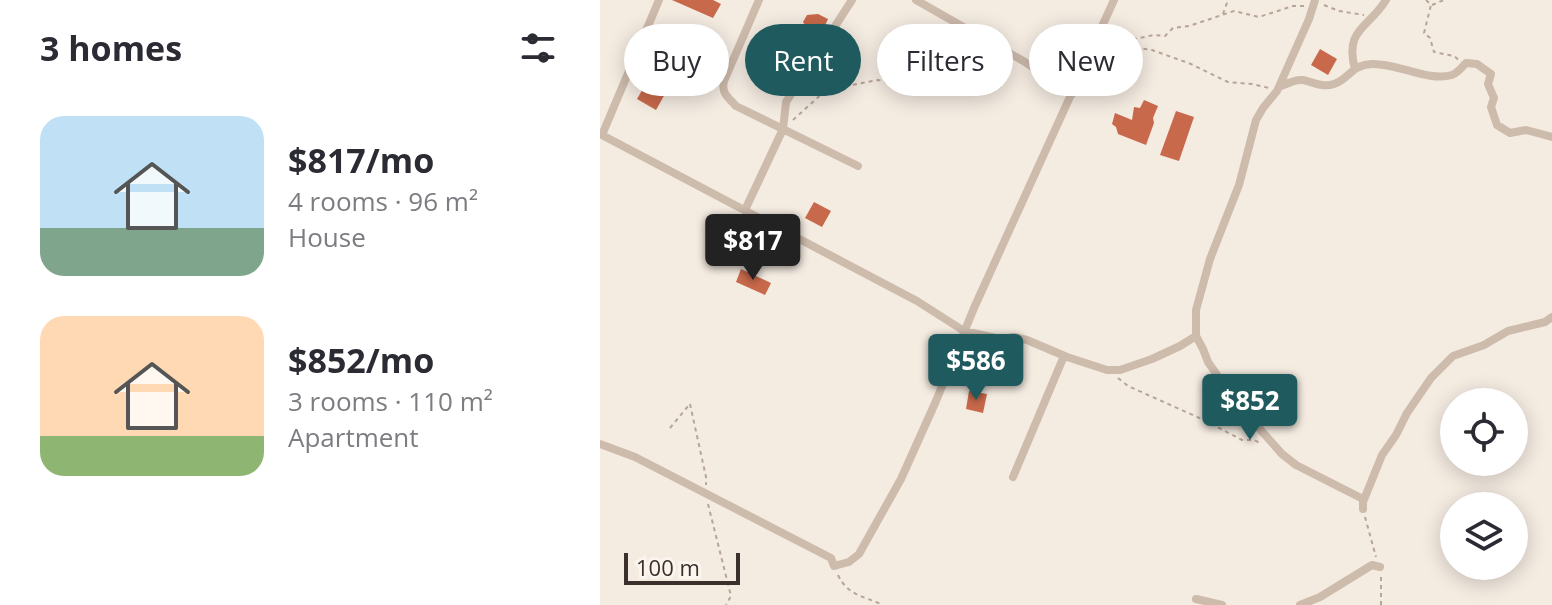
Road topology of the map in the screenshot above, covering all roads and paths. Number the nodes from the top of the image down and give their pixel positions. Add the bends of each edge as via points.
1 (659, 0) edge
2 (759, 0) edge
3 (852, 0) edge
4 (916, 0) edge
5 (1114, 0) edge
6 (1228, 0) edge
7 (1386, 0) edge
8 (1426, 0) edge
9 (1444, 0) edge
10 (1315, 2) edge
11 (1431, 5) junction
12 (1223, 15) junction
13 (1372, 18) junction
14 (1103, 24) edge
15 (1143, 37) edge
16 (1143, 49) edge
17 (1029, 61) edge
18 (1024, 62) junction
19 (1464, 64) junction
20 (1029, 65) edge
21 (1355, 69) junction
22 (1278, 89) junction
23 (1071, 96) edge
24 (783, 129) junction
25 (601, 135) edge
26 (1552, 137) edge
27 (858, 166) dead end
28 (745, 210) junction
29 (1552, 317) edge
30 (964, 331) junction
31 (1196, 336) junction
32 (1064, 356) junction
33 (1107, 370) junction
34 (670, 428) dead end
35 (600, 444) edge
36 (1277, 449) junction
37 (1013, 477) dead end
38 (706, 493) junction
39 (1363, 505) junction
40 (834, 566) junction
41 (1380, 567) junction
42 (1196, 599) dead end
43 (726, 605) edge
44 (883, 605) edge
45 (1222, 605) edge
46 (1300, 605) edge
47 (1381, 605) edge

1 - 25 street
2 - 24 street via 722,88 736,106
3 - 24 street via 786,102
4 - 18 street
5 - 14 street
6 - 12 path
7 - 13 street
8 - 11 path
9 - 11 path
10 - 12 path via 1259,17 1234,11
10 - 13 path
10 - 22 street
11 - 19 path via 1424,33 1434,52
12 - 15 path via 1173,28 1165,36
13 - 21 street via 1354,37
16 - 22 path via 1228,82
17 - 18 path
18 - 20 street
18 - 24 path via 957,81 911,85 878,80 826,90
19 - 21 street via 1452,75 1439,76 1386,64
19 - 26 street via 1477,64 1491,74 1488,84 1497,125 1510,133 1526,130
21 - 22 street via 1335,84 1297,80
22 - 31 street via 1256,120 1239,185 1210,259 1196,310
23 - 30 street
24 - 27 street
24 - 28 street
25 - 28 street
28 - 30 street
29 - 39 street via 1453,356 1431,378 1382,455
30 - 32 street via 1027,340
30 - 40 street via 901,479 859,554
31 - 33 street via 1152,359
31 - 36 street via 1222,382
32 - 33 street
32 - 37 street
33 - 36 path via 1128,386 1242,440
34 - 38 path via 690,404
35 - 38 street
36 - 39 street via 1296,465 1363,499
38 - 40 street via 831,558
38 - 43 path via 731,596
39 - 41 path
40 - 44 path via 844,586
41 - 46 street via 1372,565
41 - 47 path
42 - 45 street

